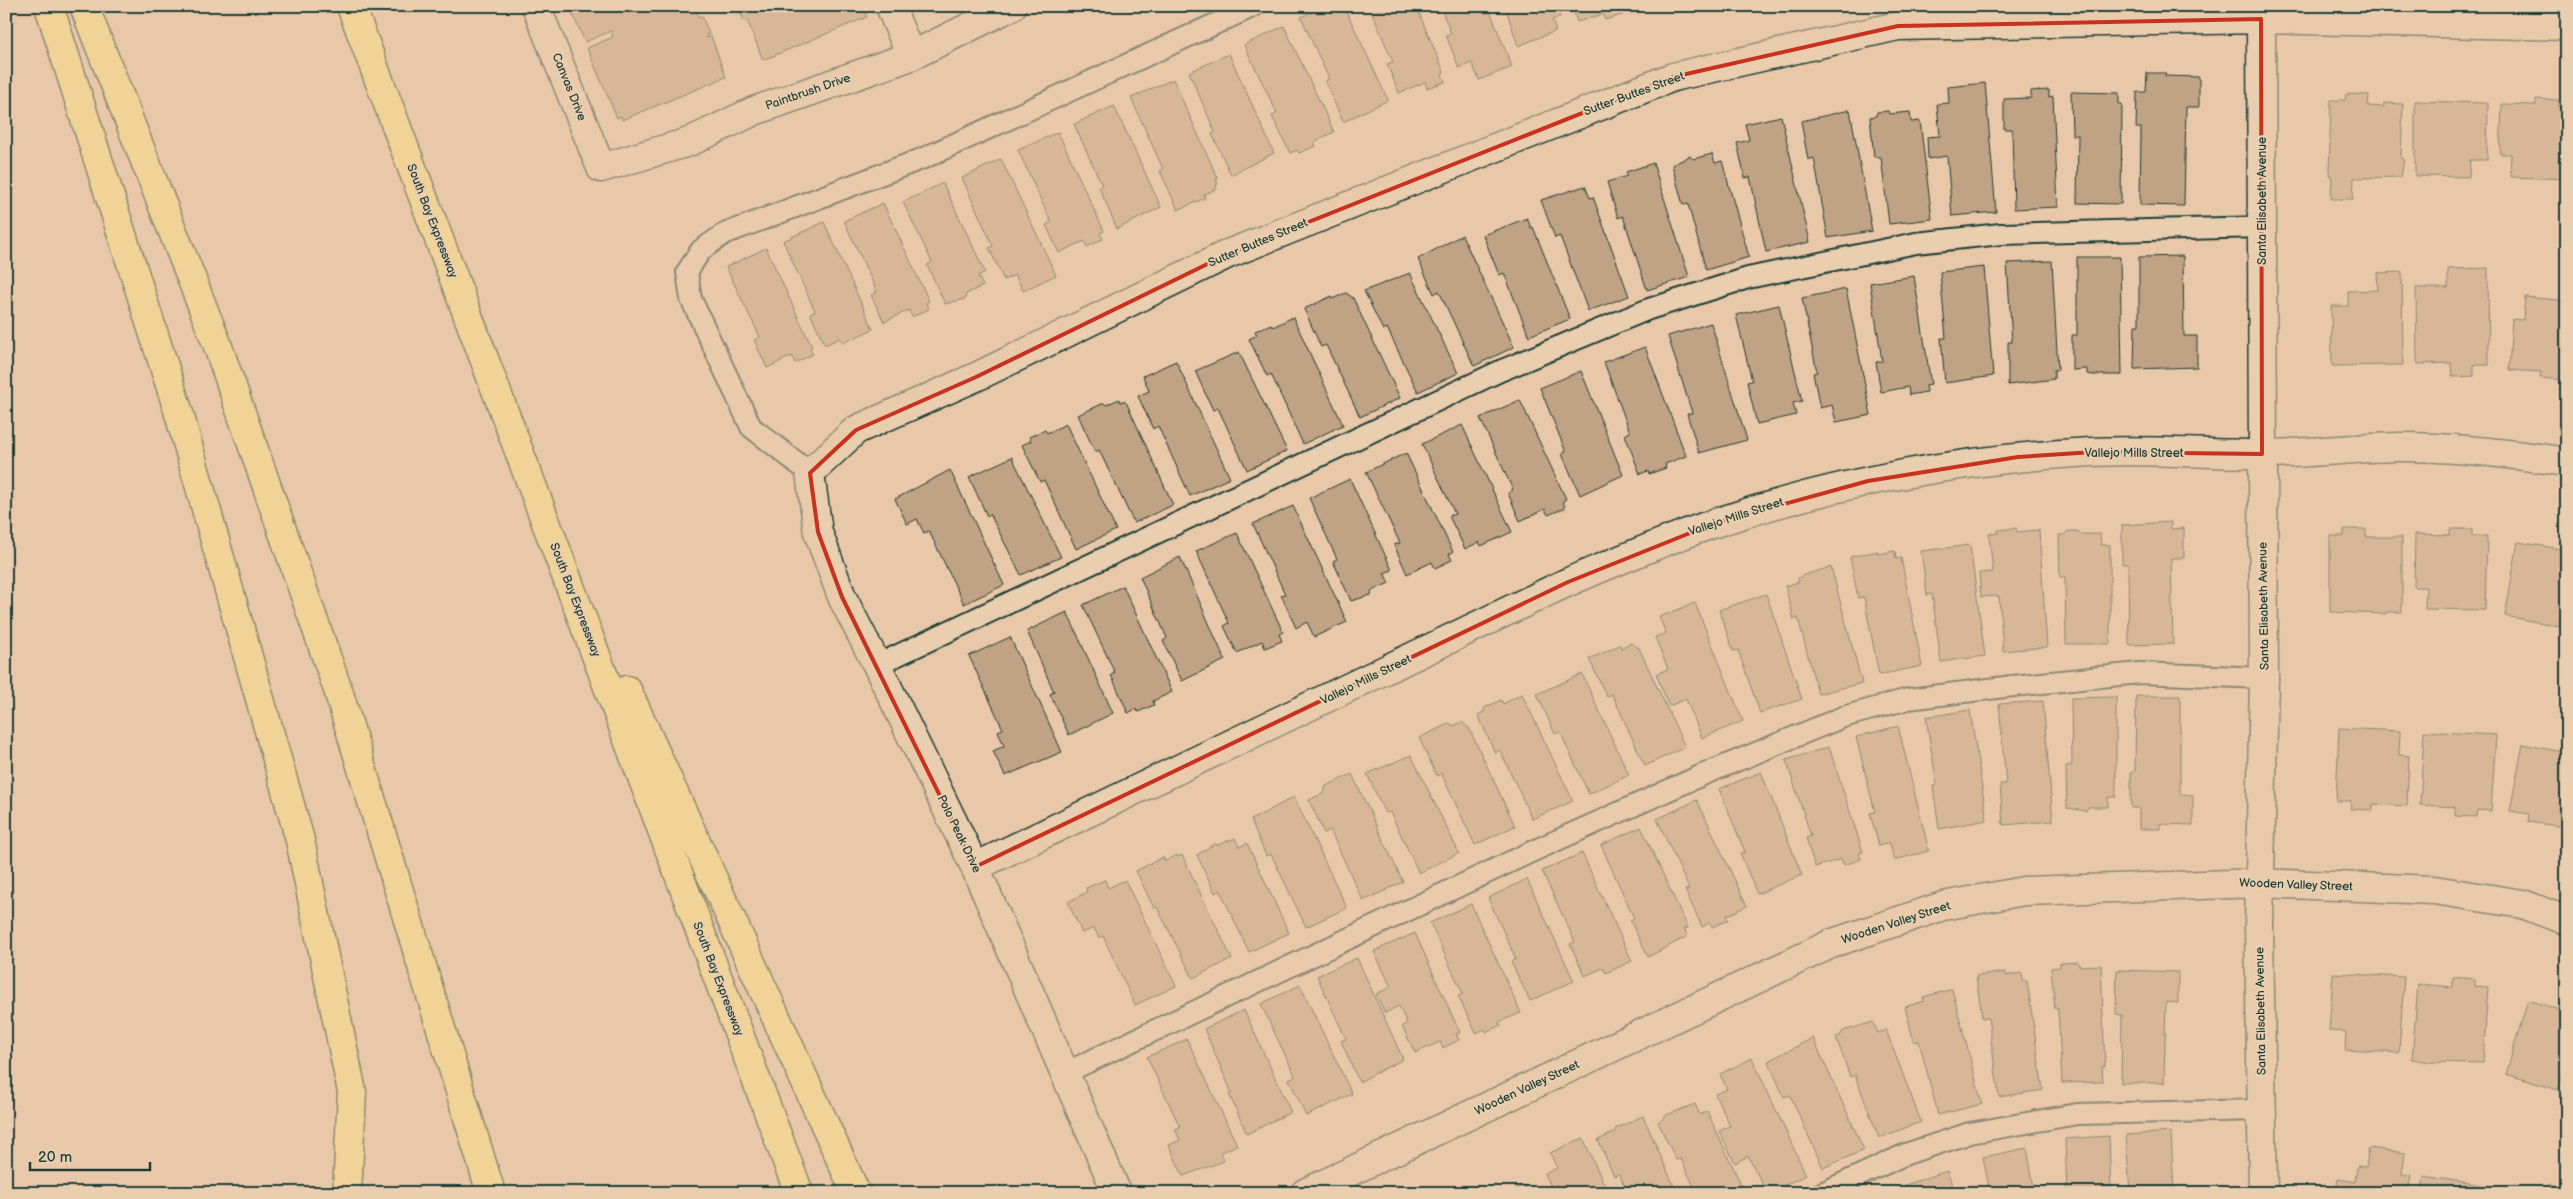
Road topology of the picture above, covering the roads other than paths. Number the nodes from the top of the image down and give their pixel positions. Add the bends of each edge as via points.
1 (49, 6) edge
2 (84, 6) edge
3 (351, 6) edge
4 (536, 6) edge
5 (890, 6) edge
6 (1012, 6) edge
7 (1254, 6) edge
8 (1897, 16) edge
9 (2261, 19) junction
10 (2567, 26) edge
11 (910, 56) junction
12 (601, 168) joint
13 (2262, 227) junction
14 (2262, 454) junction
15 (2567, 462) edge
16 (810, 473) junction
17 (528, 475) junction
18 (878, 665) junction
19 (2264, 678) junction
20 (975, 867) junction
21 (2260, 882) junction
22 (2567, 921) edge
23 (1066, 1073) junction
24 (2263, 1110) junction
25 (347, 1193) edge
26 (491, 1193) edge
27 (799, 1193) edge
28 (856, 1193) edge
29 (1117, 1193) edge
30 (1305, 1193) edge
31 (1822, 1193) edge
32 (2263, 1193) edge

1 - 25 highway via 178,410 300,840 352,1092
2 - 26 highway via 216,341 334,681
3 - 17 highway, South Bay Expressway
4 - 12 street, Canvas Drive
5 - 11 street
6 - 11 street, Paintbrush Drive
7 - 16 lane via 924,158 724,234 701,250 687,272 691,299 751,427
8 - 9 street, Sutter Buttes Street
8 - 16 street, Sutter Buttes Street via 1673,77 1228,254 976,377 856,430
9 - 10 street, Sutter Buttes Street
9 - 13 street, Santa Elisabeth Avenue
11 - 12 street, Paintbrush Drive via 754,111 689,142
13 - 14 street, Santa Elisabeth Avenue
13 - 18 lane via 2001,234 1916,243 1748,278 1649,309 1500,371
14 - 15 street, Vallejo Mills Street via 2436,447
14 - 19 street, Santa Elisabeth Avenue
14 - 20 street, Vallejo Mills Street via 2094,452 2018,457 1868,481 1715,523 1568,582
16 - 18 street, Polo Peak Drive via 818,532 842,597
17 - 27 highway, South Bay Expressway
17 - 28 highway
18 - 20 street, Polo Peak Drive
19 - 21 street, Santa Elisabeth Avenue
19 - 23 lane via 2130,674 1908,699 1842,717 1531,852
20 - 23 street, Polo Peak Drive
21 - 22 street, Wooden Valley Street via 2434,890 2523,904
21 - 24 street, Santa Elisabeth Avenue
21 - 30 street, Wooden Valley Street via 2024,891 1934,909 1833,943
23 - 29 street, Polo Peak Drive
24 - 31 lane via 2077,1114 1980,1132 1906,1154
24 - 32 street, Santa Elisabeth Avenue

